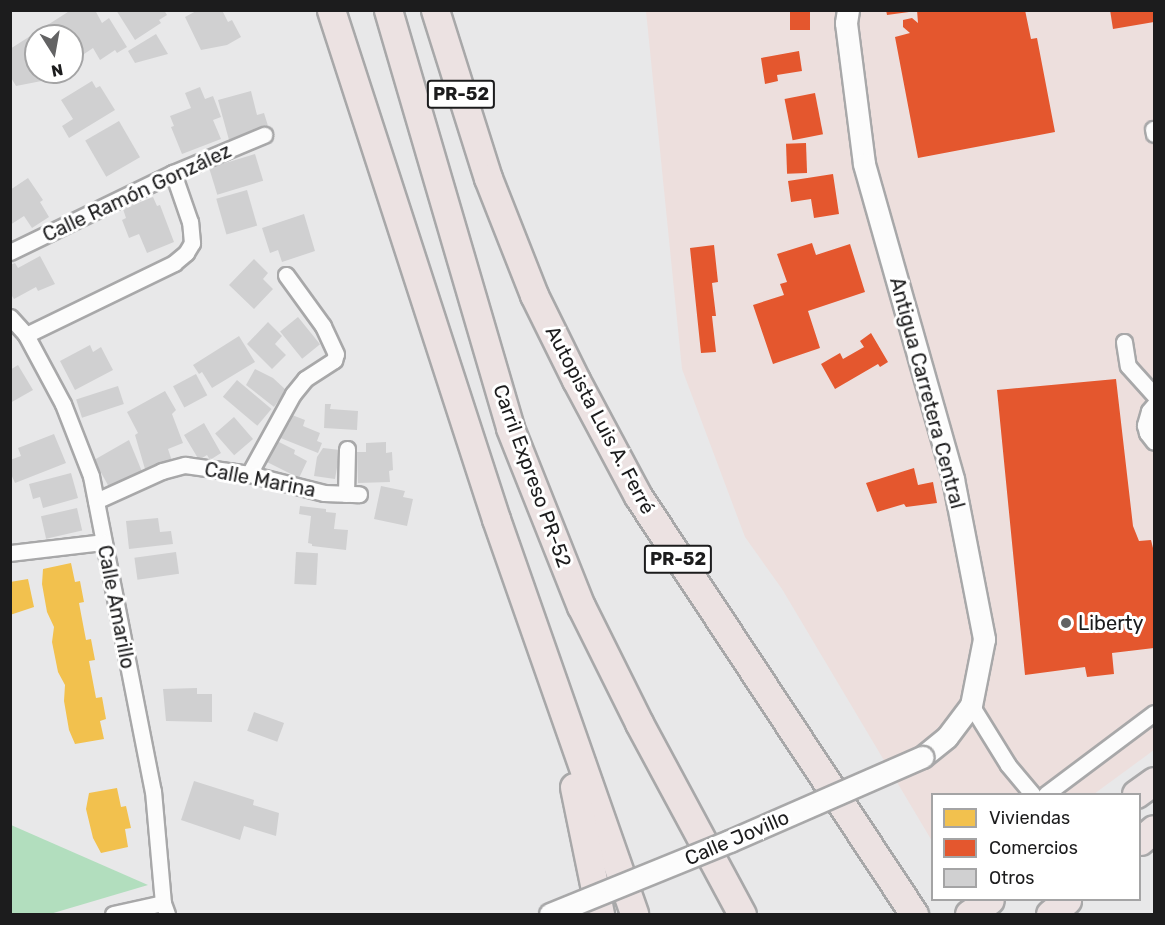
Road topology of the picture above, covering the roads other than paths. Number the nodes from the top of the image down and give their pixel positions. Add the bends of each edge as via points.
1 (388, 10) edge
2 (435, 10) edge
3 (848, 10) edge
4 (331, 16) edge
5 (264, 135) dead end
6 (173, 173) junction
7 (10, 252) edge
8 (286, 275) dead end
9 (10, 317) edge
10 (26, 335) junction
11 (1124, 342) dead end
12 (1155, 395) edge
13 (1155, 405) edge
14 (1155, 442) edge
15 (347, 449) dead end
16 (249, 474) junction
17 (96, 501) junction
18 (103, 542) junction
19 (10, 553) edge
20 (553, 682) junction
21 (971, 705) junction
22 (1155, 713) edge
23 (922, 757) joint
24 (1155, 781) edge
25 (1030, 793) edge
26 (1049, 793) edge
27 (1139, 793) edge
28 (854, 827) junction
29 (1155, 829) edge
30 (1141, 840) edge
31 (1066, 901) edge
32 (1003, 904) edge
33 (165, 909) edge
34 (113, 915) edge
35 (550, 915) edge
36 (600, 915) edge
37 (633, 915) edge
38 (742, 915) edge
39 (898, 915) edge
40 (914, 915) edge
41 (969, 915) edge
42 (1050, 915) edge

1 - 38 highway, Carril Expreso PR-52 via 510,428 581,606
2 - 28 highway, Autopista Luis A. Ferré / PR-52 via 488,178 534,295 576,380 638,496
3 - 21 street, Antigua Carretera Central via 846,22 864,164 953,479 984,639
4 - 20 highway
5 - 6 street, Calle Ramón González
6 - 7 street, Calle Ramón González
6 - 10 street via 190,222 192,243 186,253 174,263
8 - 16 street via 324,326 336,354 334,360 304,379 293,394
9 - 10 street, Calle Amarillo
10 - 17 street, Calle Amarillo via 63,404 91,476
11 - 12 street via 1128,366
13 - 14 street via 1145,425
15 - 16 street, Calle Marina via 352,494 324,493
16 - 17 street, Calle Marina via 184,465
17 - 18 street, Calle Amarillo
18 - 19 street
18 - 33 street, Calle Amarillo via 153,791
20 - 36 highway
20 - 37 highway
21 - 23 street, Antigua Carretera Central via 947,737
21 - 25 street
22 - 26 street
23 - 35 street, Calle Jovillo, bridge via 730,842
24 - 27 highway
28 - 39 highway
28 - 40 highway, Autopista Luis A. Ferré / PR-52
29 - 30 highway
31 - 42 highway
32 - 41 highway
33 - 34 street

